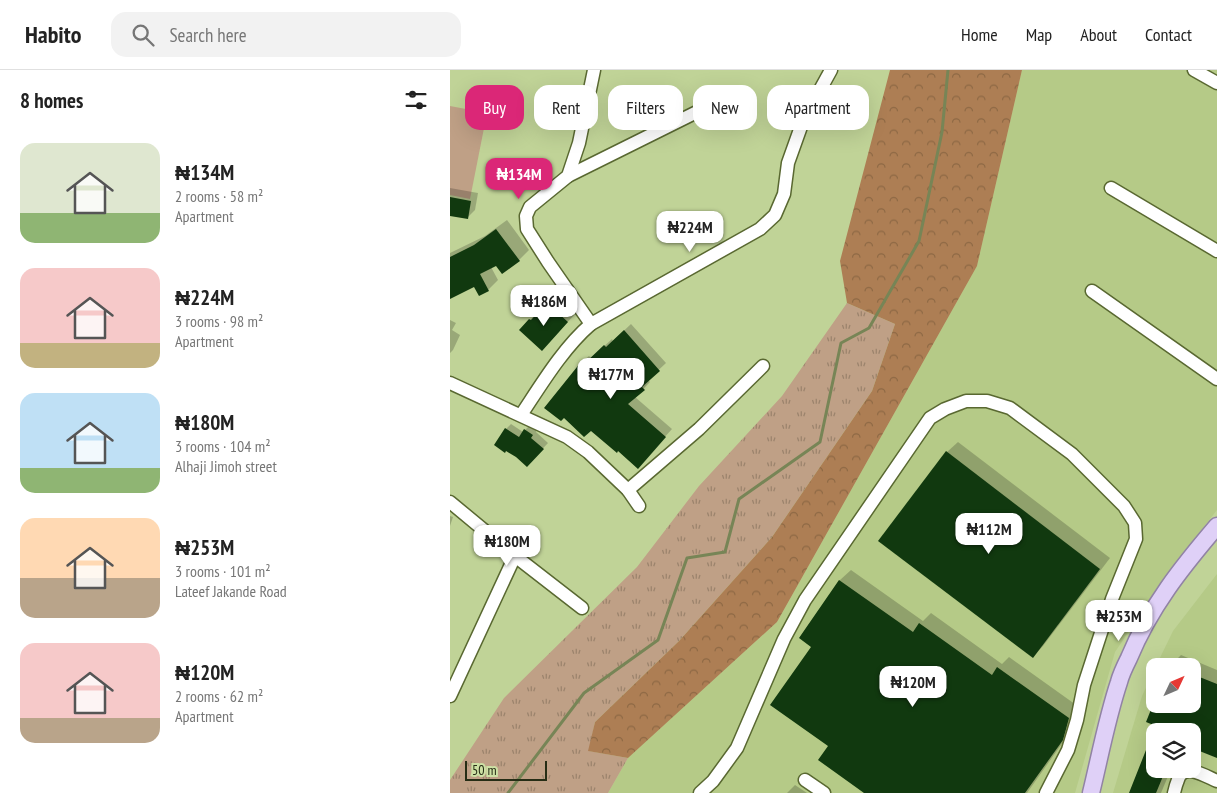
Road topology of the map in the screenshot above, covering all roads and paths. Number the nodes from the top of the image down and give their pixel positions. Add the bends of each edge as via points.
1 (594, 70) edge
2 (831, 70) edge
3 (1194, 70) edge
4 (1217, 84) edge
5 (693, 113) edge
6 (568, 176) junction
7 (1111, 188) dead end
8 (1217, 251) edge
9 (1092, 291) dead end
10 (591, 324) junction
11 (763, 366) dead end
12 (1217, 379) edge
13 (450, 383) edge
14 (521, 415) junction
15 (628, 490) junction
16 (450, 502) edge
17 (639, 506) dead end
18 (1217, 526) edge
19 (515, 556) junction
20 (582, 608) dead end
21 (450, 696) edge
22 (804, 780) dead end
23 (1217, 781) edge
24 (700, 793) edge
25 (824, 793) edge
26 (1046, 793) edge
27 (1091, 793) edge
28 (1174, 793) edge

1 - 6 street via 580,143
2 - 10 street via 803,121 788,163 784,194 775,215 760,229
3 - 4 street
5 - 6 street
6 - 10 street via 530,207 526,216 527,229
7 - 8 street
9 - 12 street
10 - 14 street via 579,335
11 - 15 street via 699,429
13 - 14 street
14 - 15 street via 568,437
15 - 17 street
16 - 19 street
18 - 27 main road via 1164,593 1133,649 1119,681
19 - 20 street
19 - 21 street
22 - 25 street
23 - 28 street via 1191,770 1185,771 1180,775
24 - 26 street via 713,781 736,748 784,639 805,600 930,418 966,402 987,400 1010,408 1072,454 1124,506 1135,523 1136,539 1084,685 1068,750

